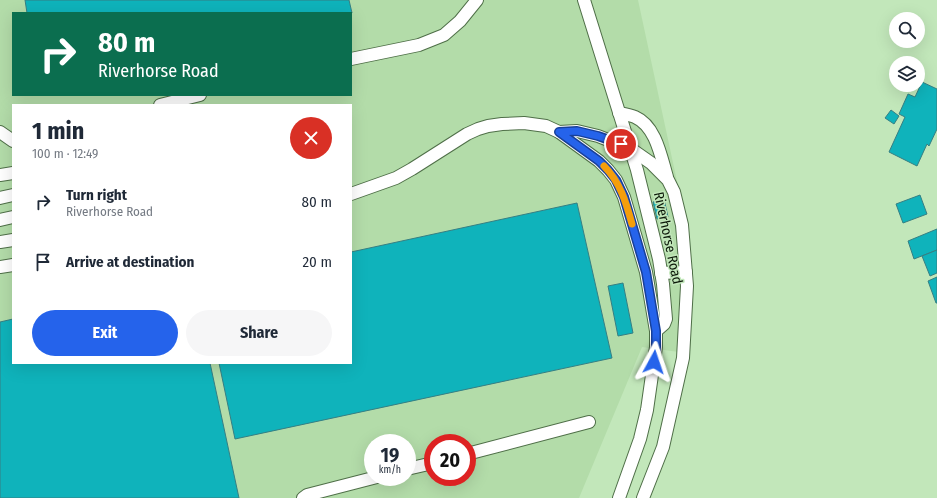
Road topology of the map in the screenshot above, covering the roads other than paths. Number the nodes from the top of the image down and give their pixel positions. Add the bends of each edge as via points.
1 (477, 0) edge
2 (584, 0) edge
3 (352, 59) edge
4 (196, 96) edge
5 (164, 104) edge
6 (619, 113) junction
7 (0, 132) edge
8 (559, 132) junction
9 (12, 140) edge
10 (631, 149) junction
11 (12, 173) edge
12 (0, 175) edge
13 (668, 180) junction
14 (352, 194) edge
15 (12, 195) edge
16 (0, 198) edge
17 (12, 217) edge
18 (0, 220) edge
19 (12, 240) edge
20 (0, 242) edge
21 (12, 265) edge
22 (0, 267) edge
23 (686, 272) junction
24 (661, 273) junction
25 (656, 331) junction
26 (589, 422) dead end
27 (476, 452) edge
28 (364, 480) edge
29 (303, 498) edge
30 (619, 498) edge
31 (643, 498) edge

1 - 3 lane via 460,21 444,35 419,45
2 - 6 lane, Riverhorse Road
4 - 5 lane
6 - 10 lane, Riverhorse Road
6 - 13 lane via 634,116 647,126 659,150
7 - 9 lane
8 - 10 lane, Riverhorse Road via 577,131
8 - 14 lane via 546,126 524,123 488,126 467,134 396,178
8 - 25 lane, Riverhorse Road via 599,161 616,180 624,197 646,272
10 - 13 lane, Riverhorse Road via 651,163
10 - 24 lane, Riverhorse Road
11 - 12 lane
13 - 23 lane, Riverhorse Road via 674,192 682,225
15 - 16 lane
17 - 18 lane
19 - 20 lane
21 - 22 lane
23 - 24 lane
23 - 31 lane, Riverhorse Road via 688,286 683,358 663,447
24 - 25 lane, Riverhorse Road via 666,319
25 - 30 lane, Riverhorse Road via 647,410
26 - 27 lane
28 - 29 lane

